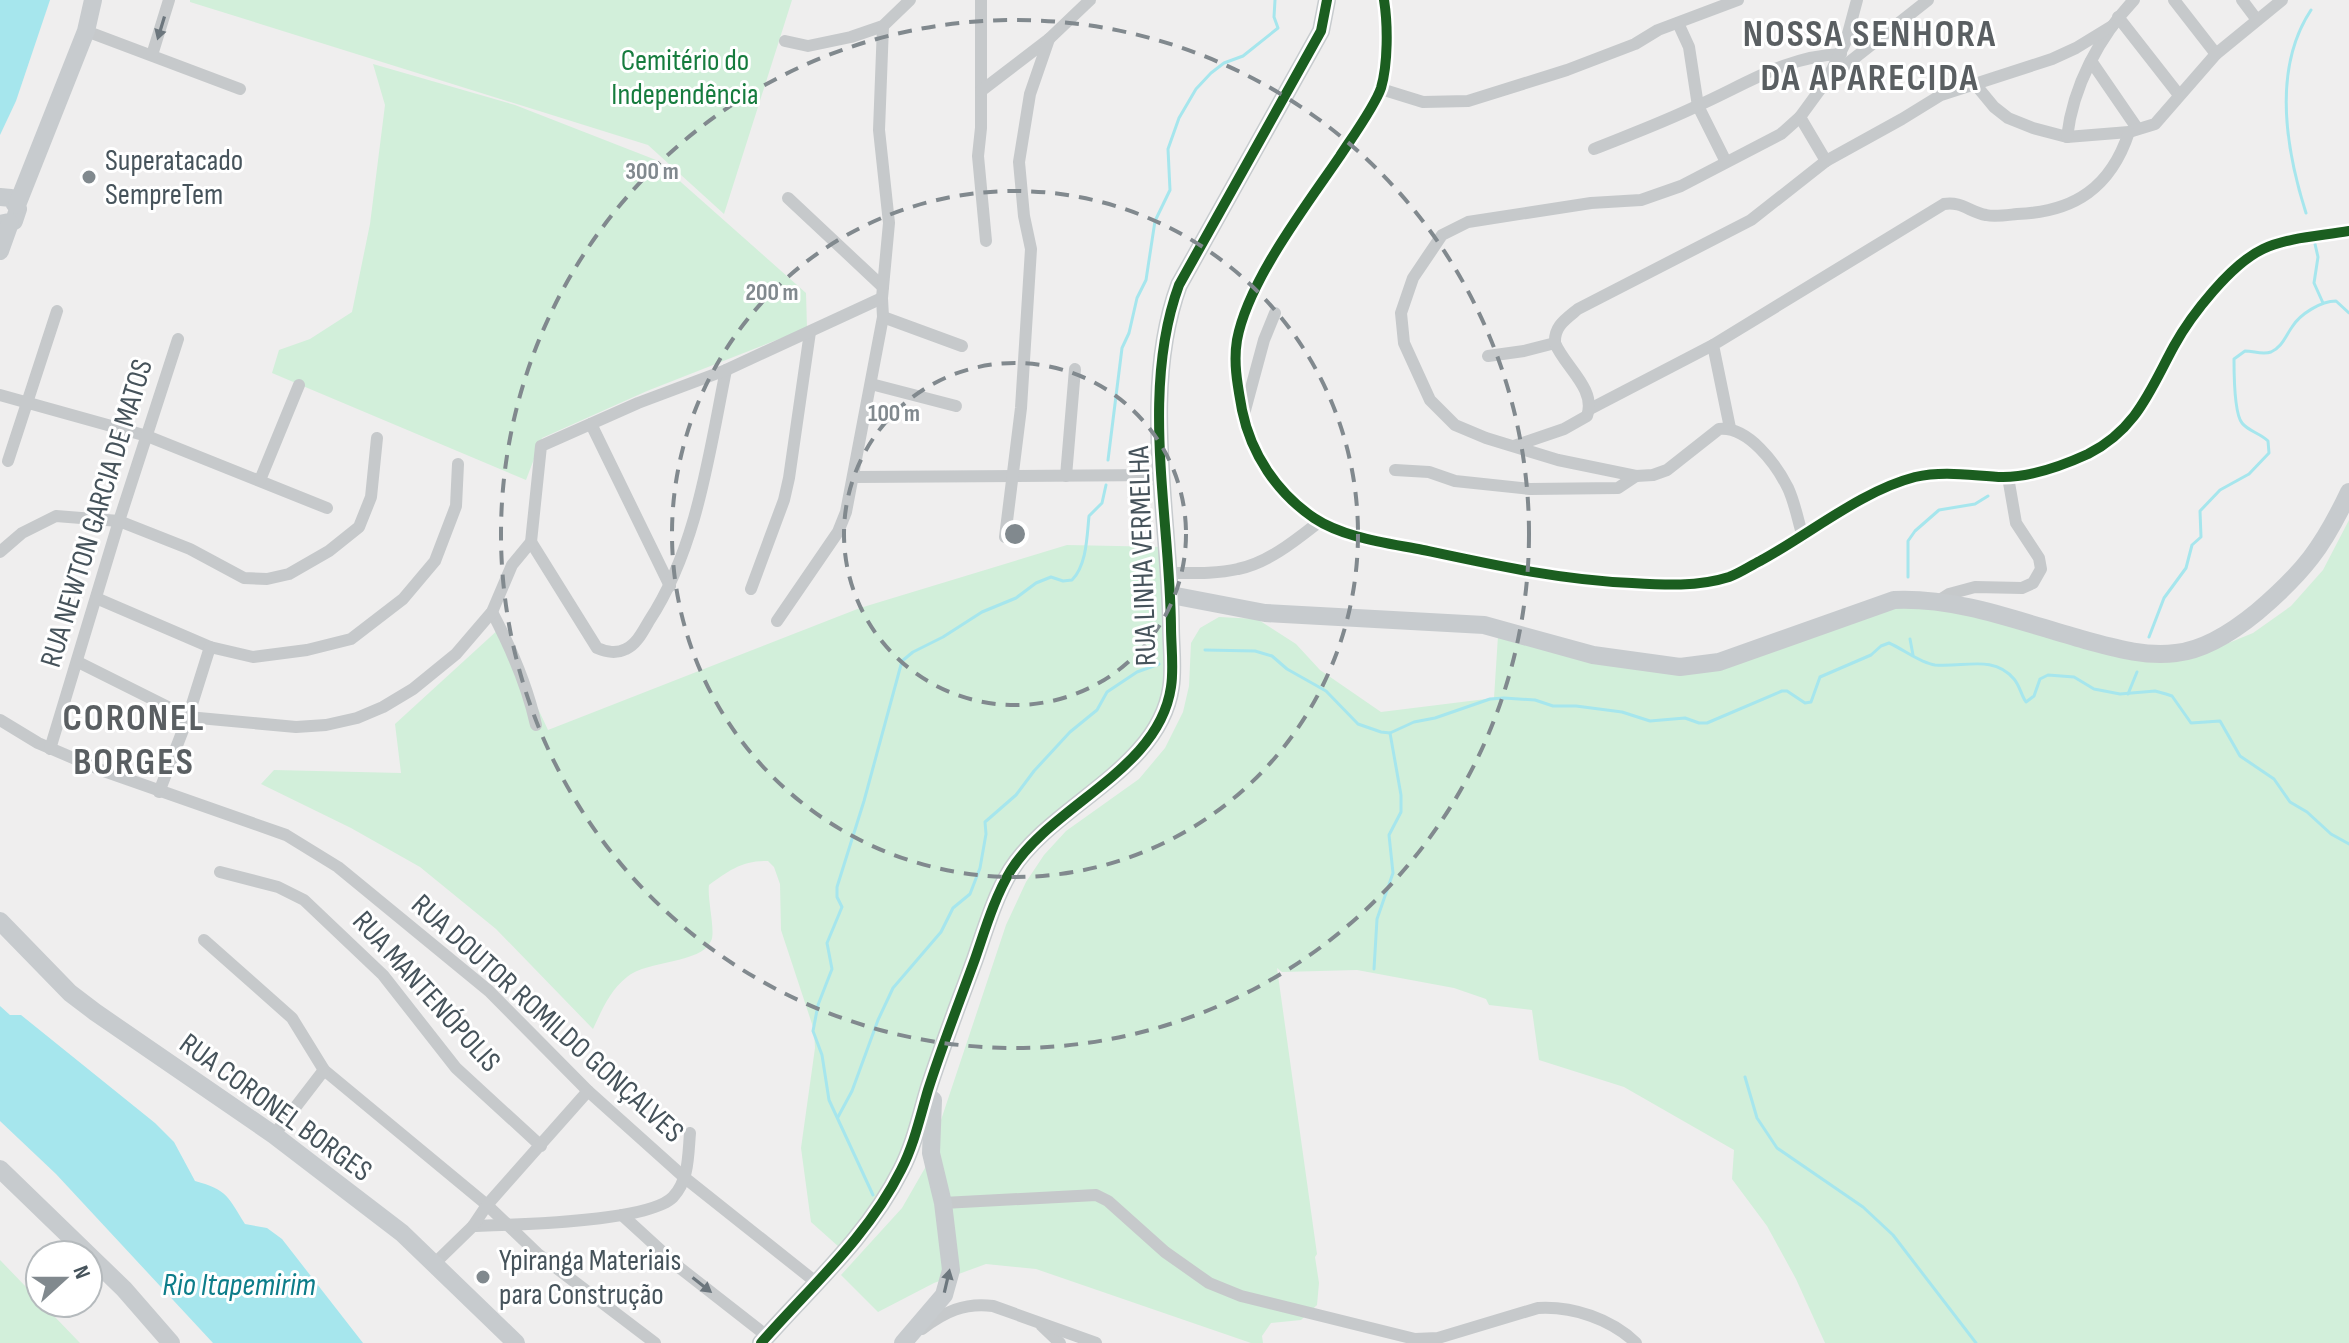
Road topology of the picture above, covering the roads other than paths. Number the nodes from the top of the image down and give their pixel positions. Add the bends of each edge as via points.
1 (93, 0) edge
2 (169, 0) edge
3 (910, 0) edge
4 (981, 0) edge
5 (1090, 0) edge
6 (1327, 0) edge
7 (1384, 0) edge
8 (1738, 0) edge
9 (1857, 0) edge
10 (1928, 0) edge
11 (2134, 0) edge
12 (2174, 0) edge
13 (2242, 0) edge
14 (2282, 0) edge
15 (2257, 20) junction
16 (2115, 22) junction
17 (1678, 23) junction
18 (883, 26) junction
19 (86, 31) junction
20 (1049, 39) junction
21 (785, 41) dead end
22 (1841, 54) junction
23 (2216, 54) junction
24 (152, 55) junction
25 (2091, 61) junction
26 (1827, 80) junction
27 (1975, 84) junction
28 (240, 89) dead end
29 (1381, 89) junction
30 (981, 91) junction
31 (2179, 95) junction
32 (1698, 106) junction
33 (1800, 117) junction
34 (2133, 130) junction
35 (2067, 137) junction
36 (1594, 149) dead end
37 (1826, 161) junction
38 (1726, 162) junction
39 (788, 198) dead end
40 (7, 200) edge
41 (5, 224) edge
42 (2349, 231) edge
43 (986, 241) dead end
44 (0, 250) edge
45 (883, 293) junction
46 (57, 311) dead end
47 (1275, 313) dead end
48 (883, 317) junction
49 (810, 332) junction
50 (178, 339) dead end
51 (1555, 343) junction
52 (1713, 345) junction
53 (962, 346) dead end
54 (1488, 356) dead end
55 (1075, 369) dead end
56 (726, 370) junction
57 (871, 384) junction
58 (299, 385) dead end
59 (0, 395) edge
60 (28, 403) junction
61 (956, 406) dead end
62 (1590, 409) junction
63 (1244, 417) junction
64 (591, 424) junction
65 (1730, 428) junction
66 (147, 436) junction
67 (377, 438) dead end
68 (1514, 446) junction
69 (8, 461) dead end
70 (458, 464) dead end
71 (1395, 470) dead end
72 (1160, 475) junction
73 (1012, 476) junction
74 (1066, 476) junction
75 (1636, 476) junction
76 (854, 477) junction
77 (2008, 477) junction
78 (260, 480) junction
79 (2349, 492) edge
80 (327, 508) dead end
81 (119, 521) junction
82 (1319, 522) junction
83 (1005, 537) dead end
84 (1803, 537) junction
85 (531, 542) junction
86 (0, 552) edge
87 (1169, 573) junction
88 (670, 586) junction
89 (751, 589) dead end
90 (1171, 595) junction
91 (96, 598) junction
92 (1938, 601) junction
93 (492, 612) junction
94 (777, 621) dead end
95 (210, 647) junction
96 (78, 662) junction
97 (188, 717) junction
98 (0, 720) edge
99 (536, 725) dead end
100 (50, 749) junction
101 (159, 792) junction
102 (220, 872) dead end
103 (0, 921) edge
104 (204, 940) dead end
105 (324, 1070) junction
106 (934, 1071) junction
107 (588, 1091) junction
108 (690, 1133) dead end
109 (274, 1135) junction
110 (541, 1146) junction
111 (2, 1175) edge
112 (685, 1178) junction
113 (943, 1203) junction
114 (487, 1205) junction
115 (622, 1215) junction
116 (507, 1225) junction
117 (473, 1226) junction
118 (435, 1263) junction
119 (817, 1283) junction
120 (1037, 1322) junction
121 (764, 1339) edge
122 (904, 1342) edge
123 (171, 1343) edge
124 (516, 1343) edge
125 (655, 1343) edge
126 (1060, 1343) edge
127 (1096, 1343) edge
128 (1636, 1343) edge

1 - 19 street
2 -> 24 street
3 - 18 street
4 - 30 street
5 - 20 street
6 - 72 street, RUA LINHA VERMELHA via 1321,31 1179,285 1167,318
7 - 29 street
8 - 17 street
9 - 22 street
10 - 26 street
11 - 16 street
12 - 23 street
13 - 15 street
14 - 15 street
15 - 23 street
16 - 25 street
16 - 27 street via 2052,59
16 - 31 street
17 - 29 street via 1567,70 1468,101 1423,102
17 - 32 street via 1689,47
18 - 21 street via 808,46
18 - 45 street via 879,130 889,223
19 - 24 street
19 - 40 street via 26,183
20 - 30 street
20 - 73 street via 1030,94 1019,162 1031,249
22 - 26 street
22 - 32 street via 1778,66
23 - 31 street
24 - 28 street
25 - 34 street
25 - 35 street
26 - 33 street
27 - 35 street via 2008,118
27 - 37 street via 1941,95
29 - 63 street via 1280,245 1244,312 1236,376
30 - 43 street via 978,156
31 - 34 street via 2155,124
32 - 36 street
32 - 38 street
33 - 37 street
33 - 38 street via 1781,134
34 - 35 street
34 - 52 street via 2109,172 2083,198 2035,214 1987,216 1955,202 1944,204
37 - 51 street via 1751,220 1578,309 1559,325
38 - 68 street via 1641,200 1493,217 1442,235 1413,278 1401,313 1404,343 1430,400 1455,425
39 - 45 street
40 - 41 street via 18,216
41 - 44 street
42 - 77 street via 2281,242 2245,260 2221,281 2176,341 2136,417 2087,454
45 - 48 street
45 - 49 street
46 - 60 street
47 - 63 street
48 - 53 street
48 - 57 street
49 - 56 street
49 - 89 street via 784,500
50 - 66 street, RUA NEWTON GARCIA DE MATOS
51 - 54 street
51 - 62 street via 1586,391
52 - 62 street
52 - 65 street
55 - 74 street
56 - 64 street
56 - 88 street via 702,487
57 - 61 street
57 - 76 street
58 - 78 street
59 - 60 street
60 - 66 street
60 - 69 street
62 - 68 street via 1583,420
63 - 82 street via 1256,453 1274,481
64 - 85 street via 541,446
64 - 88 street
65 - 75 street via 1719,429 1667,470
65 - 84 street via 1746,436 1788,488
66 - 78 street
66 - 81 street, RUA NEWTON GARCIA DE MATOS
67 - 81 street via 371,497 359,527 289,574 244,578
68 - 75 street
70 - 95 street via 456,506 435,561 403,599 351,639 253,657
71 - 75 street via 1530,489 1618,488
72 - 74 street
72 - 87 street, RUA LINHA VERMELHA
73 - 74 street
73 - 76 street
73 - 83 street
76 - 94 street via 838,532
77 - 84 street via 1918,477 1880,489
77 - 92 street via 2016,523 2041,569 2033,583 2022,588 1975,587
78 - 80 street
79 - 92 street via 2329,534 2303,569 2250,618 2201,647 2176,653 2124,651
81 - 86 street via 56,516 22,533
81 - 91 street, RUA NEWTON GARCIA DE MATOS
82 - 84 street via 1362,537 1580,581 1670,585 1731,577
82 - 87 street via 1241,569
85 - 88 street via 597,648 615,652 636,642
85 - 93 street via 512,565
87 - 90 street, RUA LINHA VERMELHA
90 - 92 street via 1265,613 1484,625 1593,655 1680,667 1719,662 1894,600
90 - 106 street, RUA LINHA VERMELHA via 1172,686 1165,712 1120,770 1044,831 1010,872
91 - 95 street
91 - 96 street, RUA NEWTON GARCIA DE MATOS
93 - 97 street via 456,654 413,689 357,718 296,727
93 - 99 street via 511,648
95 - 97 street
96 - 97 street
96 - 100 street, RUA NEWTON GARCIA DE MATOS
97 - 101 street
98 - 100 street, RUA DOUTOR ROMILDO GONÇALVES
100 - 101 street, RUA DOUTOR ROMILDO GONÇALVES
101 - 107 street, RUA DOUTOR ROMILDO GONÇALVES via 286,835 338,867 489,991
102 - 110 street, RUA MANTENÓPOLIS via 278,887 304,900 383,975 456,1068
103 - 109 street, RUA CORONEL BORGES via 70,993
104 - 105 street via 292,1018
105 - 109 street
105 - 114 street
106 - 113 street via 931,1153
106 - 119 street, RUA LINHA VERMELHA via 901,1170 857,1238
107 - 110 street
107 - 112 street, RUA DOUTOR ROMILDO GONÇALVES
108 - 112 street
109 - 118 street, RUA CORONEL BORGES
110 - 114 street
111 - 123 street via 124,1289
112 - 115 street via 663,1205
112 - 119 street, RUA DOUTOR ROMILDO GONÇALVES
122 -> 113 street via 935,1308 949,1282
113 - 128 street via 1096,1195 1209,1283 1241,1296 1415,1339 1438,1338 1551,1307 1615,1325
114 - 116 street
114 - 117 street
115 - 116 street
115 -> 121 street
116 - 117 street
116 - 125 street
117 - 118 street
118 - 124 street, RUA CORONEL BORGES
119 - 121 street, RUA LINHA VERMELHA
120 - 122 street via 993,1306 964,1306
120 - 126 street
120 - 127 street

